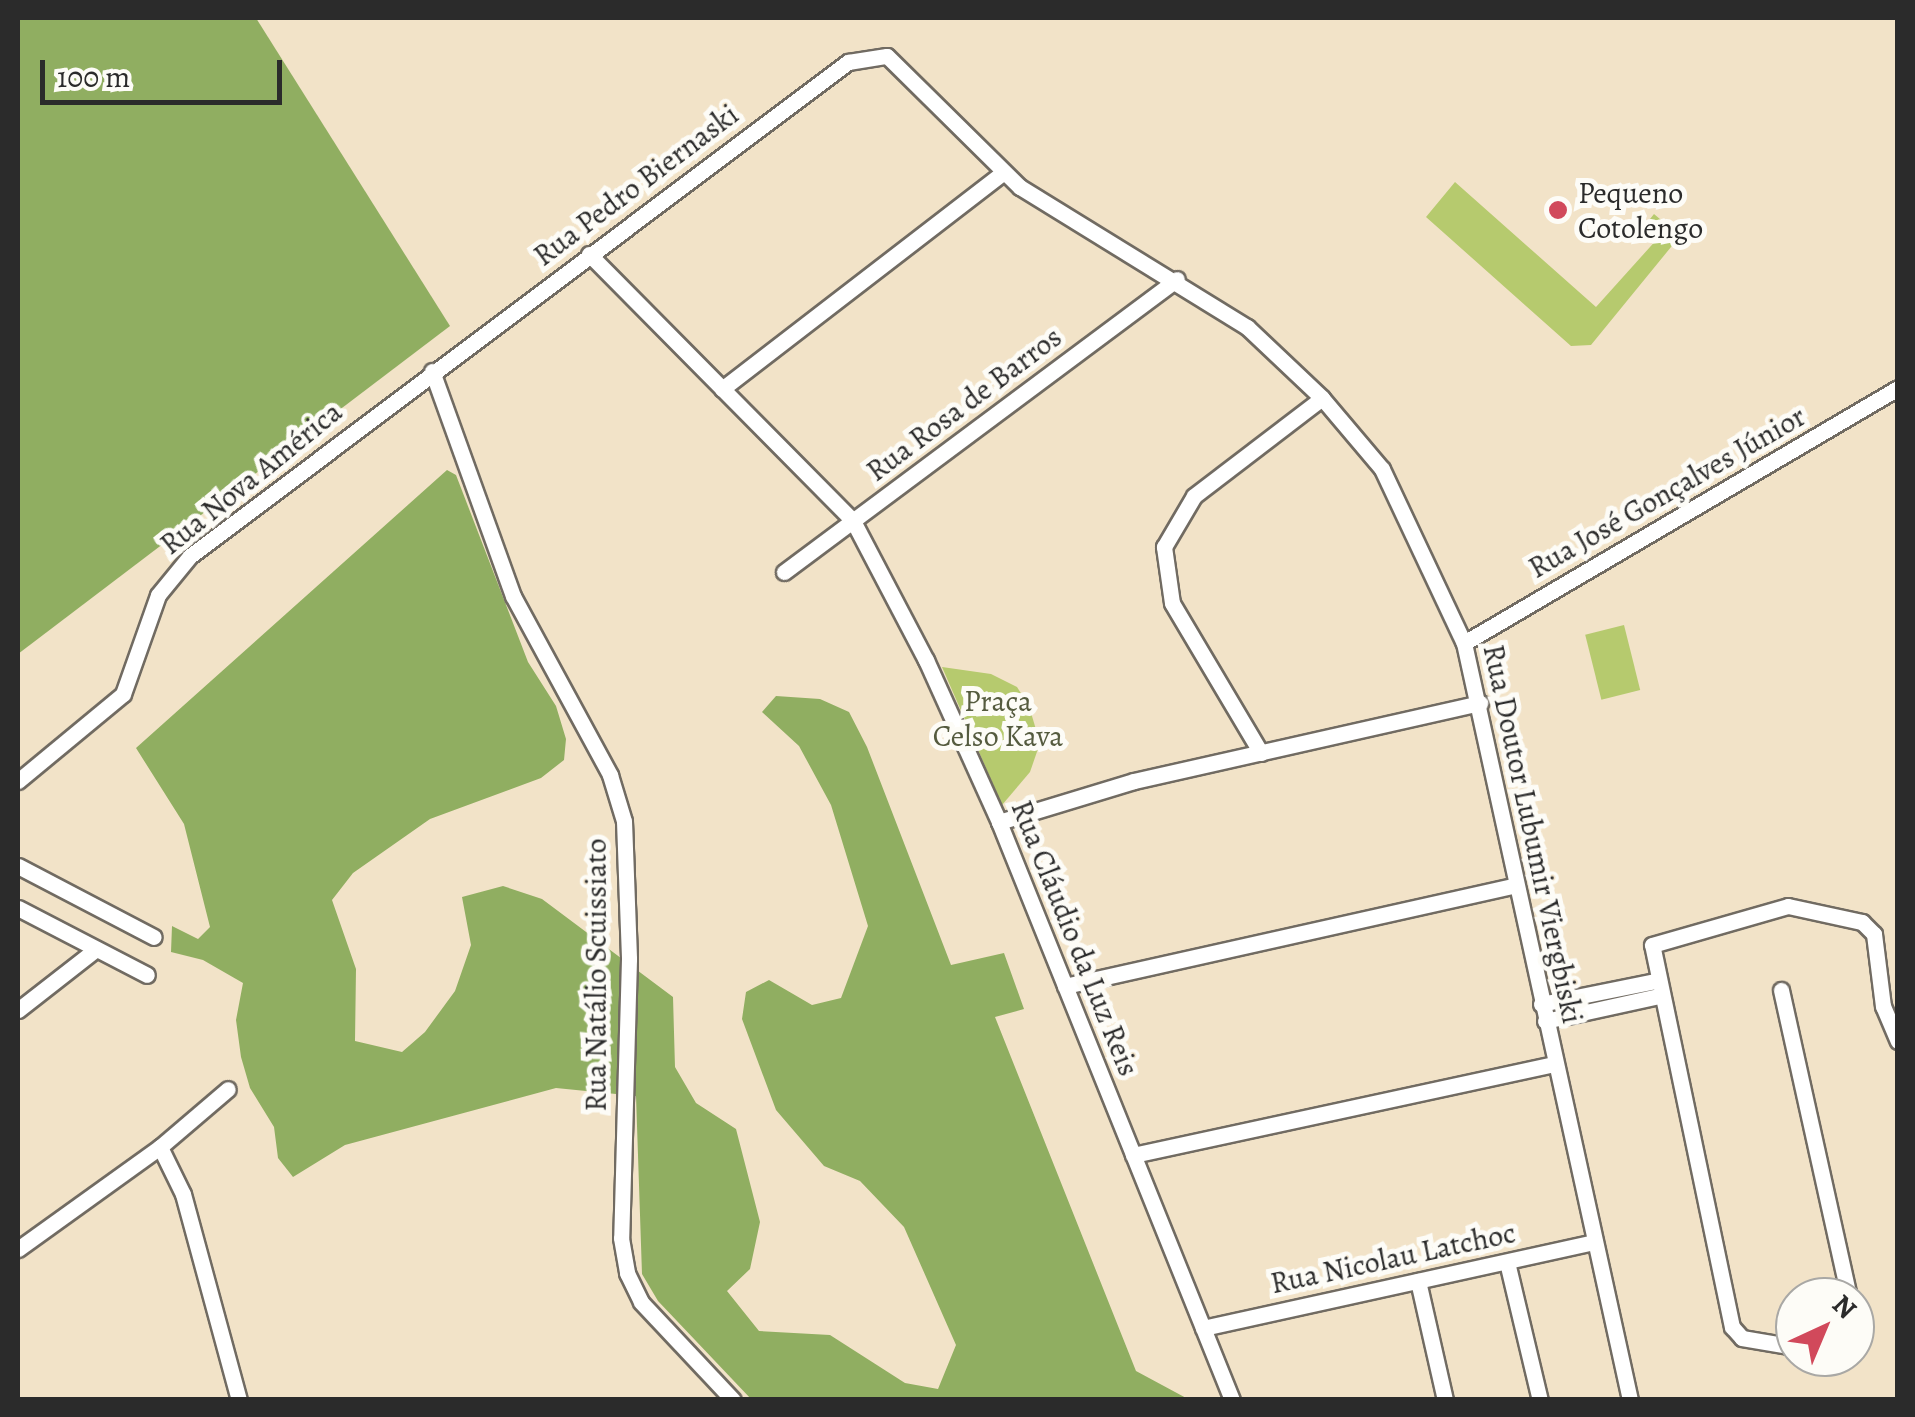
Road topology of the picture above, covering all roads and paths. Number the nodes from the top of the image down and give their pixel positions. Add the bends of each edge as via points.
1 (878, 53) joint
2 (1002, 172) junction
3 (589, 254) junction
4 (1177, 279) junction
5 (432, 371) junction
6 (1898, 388) edge
7 (722, 389) junction
8 (1322, 398) junction
9 (853, 521) junction
10 (784, 572) dead end
11 (1464, 643) junction
12 (1480, 704) junction
13 (1261, 753) junction
14 (18, 781) edge
15 (1000, 822) junction
16 (19, 870) edge
17 (1514, 886) junction
18 (18, 908) edge
19 (154, 938) dead end
20 (96, 949) junction
21 (147, 975) dead end
22 (1065, 986) junction
23 (1657, 988) junction
24 (1780, 990) dead end
25 (1541, 1004) junction
26 (18, 1010) edge
27 (1545, 1021) junction
28 (1898, 1041) edge
29 (1554, 1064) junction
30 (228, 1088) dead end
31 (160, 1147) junction
32 (1133, 1155) junction
33 (1595, 1242) junction
34 (18, 1249) edge
35 (1506, 1262) junction
36 (1845, 1277) edge
37 (1418, 1281) junction
38 (1203, 1328) junction
39 (1775, 1343) edge
40 (239, 1400) edge
41 (734, 1400) edge
42 (1232, 1400) edge
43 (1445, 1400) edge
44 (1540, 1400) edge
45 (1630, 1400) edge

1 - 2 street, Rua Doutor Lubumir Viergbiski via 897,62
1 - 3 street, Rua Pedro Biernaski via 848,62
2 - 4 street, Rua Doutor Lubumir Viergbiski
2 - 7 street
3 - 5 street, Rua Pedro Biernaski
3 - 7 street, Rua Cláudio da Luz Reis
4 - 8 street, Rua Doutor Lubumir Viergbiski via 1246,327
4 - 9 street, Rua Rosa de Barros
5 - 14 street, Rua Nova América via 177,567 158,595 123,694
5 - 41 street, Rua Natálio Scuissiato via 507,583 610,775 624,821 629,959 621,1238 627,1273 648,1310
6 - 11 street, Rua José Gonçalves Júnior
7 - 9 street, Rua Cláudio da Luz Reis
8 - 11 street, Rua Doutor Lubumir Viergbiski via 1382,468
8 - 13 street via 1194,496 1164,548 1172,604
9 - 10 street, Rua Rosa de Barros
9 - 15 street, Rua Cláudio da Luz Reis
11 - 12 street, Rua Doutor Lubumir Viergbiski
12 - 13 street
12 - 17 street, Rua Doutor Lubumir Viergbiski
13 - 15 street
15 - 22 street, Rua Cláudio da Luz Reis
16 - 19 street
17 - 22 street
17 - 25 street, Rua Doutor Lubumir Viergbiski
18 - 20 street
20 - 21 street
20 - 26 street
22 - 32 street, Rua Cláudio da Luz Reis
23 - 25 street
23 - 27 street
23 - 28 street via 1650,951 1658,940 1788,906 1862,922 1874,934 1883,1006
23 - 39 street via 1732,1327 1742,1338
24 - 36 street
25 - 27 street, Rua Doutor Lubumir Viergbiski
27 - 29 street, Rua Doutor Lubumir Viergbiski
29 - 32 street
29 - 33 street, Rua Doutor Lubumir Viergbiski
30 - 31 street
31 - 34 street
31 - 40 street via 184,1194
32 - 38 street, Rua Cláudio da Luz Reis
33 - 35 street, Rua Nicolau Latchoc
33 - 45 street, Rua Doutor Lubumir Viergbiski
35 - 37 street, Rua Nicolau Latchoc
35 - 44 street
37 - 38 street, Rua Nicolau Latchoc
37 - 43 street
38 - 42 street, Rua Cláudio da Luz Reis

